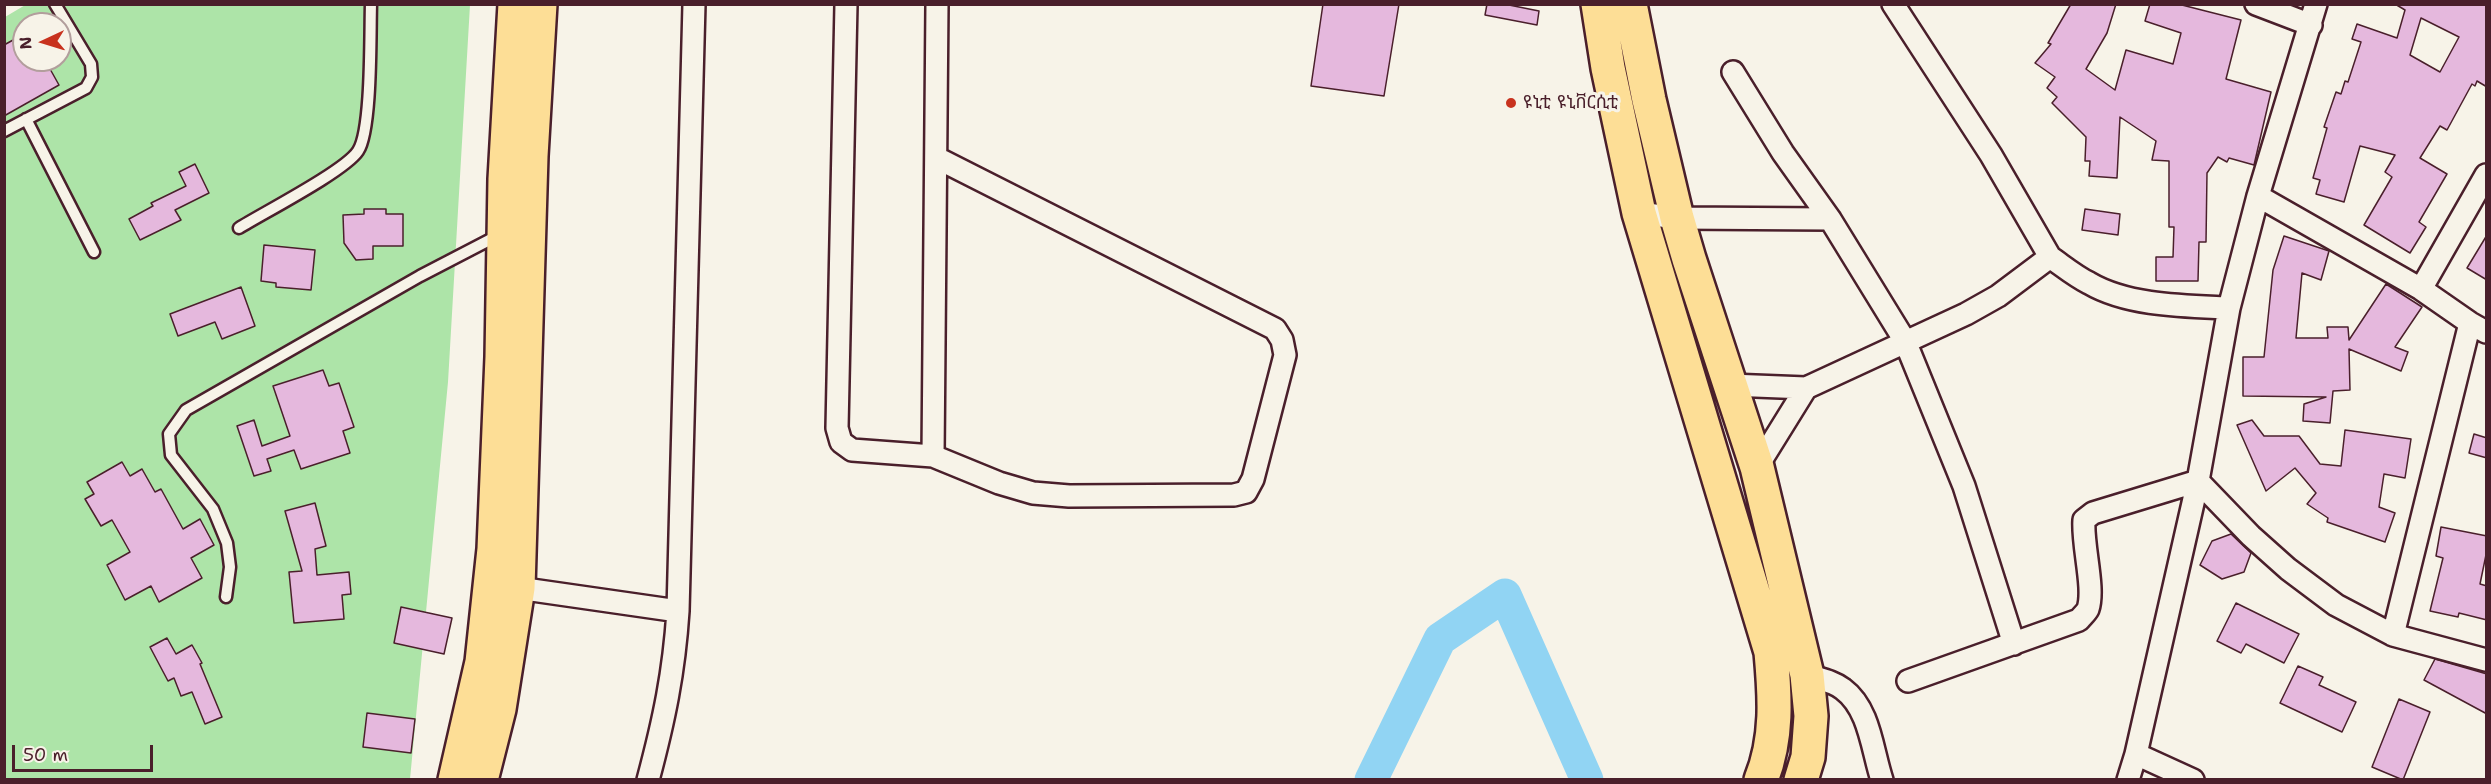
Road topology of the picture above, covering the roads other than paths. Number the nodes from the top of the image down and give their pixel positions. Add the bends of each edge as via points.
1 (55, 4) edge
2 (370, 4) edge
3 (515, 4) edge
4 (540, 4) edge
5 (694, 4) edge
6 (846, 4) edge
7 (937, 4) edge
8 (1598, 4) edge
9 (1630, 4) edge
10 (1893, 4) edge
11 (2256, 4) edge
12 (2316, 4) edge
13 (2311, 26) junction
14 (1734, 72) dead end
15 (26, 119) junction
16 (4, 130) edge
17 (937, 158) junction
18 (2487, 175) edge
19 (2258, 196) junction
20 (1639, 213) junction
21 (1677, 218) junction
22 (1830, 219) junction
23 (239, 228) dead end
24 (504, 232) junction
25 (94, 252) dead end
26 (2050, 257) junction
27 (2421, 289) junction
28 (2229, 308) junction
29 (2478, 327) edge
30 (1905, 340) junction
31 (1731, 385) junction
32 (1806, 388) junction
33 (933, 456) junction
34 (1757, 466) junction
35 (2198, 481) junction
36 (518, 588) junction
37 (226, 597) dead end
38 (678, 611) junction
39 (2392, 635) junction
40 (2014, 644) junction
41 (2487, 660) edge
42 (1807, 675) junction
43 (1908, 681) dead end
44 (2136, 754) junction
45 (455, 780) edge
46 (481, 780) edge
47 (648, 780) edge
48 (1761, 780) edge
49 (1801, 780) edge
50 (1882, 780) edge
51 (2128, 780) edge
52 (2193, 780) edge

1 - 15 lane via 91,64 92,77 86,88
2 - 23 lane via 367,113 358,152
3 - 24 main road
4 - 36 main road
5 - 38 street
6 - 33 street via 837,428 841,442 852,450
7 - 17 street
8 - 20 main road
9 - 21 main road
10 - 26 street via 1991,155
11 - 13 street
12 - 13 street
13 - 19 street
14 - 22 street via 1783,153
15 - 16 lane
15 - 25 lane
17 - 33 street
17 - 33 street via 1275,329 1285,355 1253,479 1246,492 1240,494 1033,493
18 - 27 street
19 - 27 street
19 - 28 street
20 - 21 street
20 - 48 main road via 1771,652 1775,717
21 - 22 street
21 - 31 main road
22 - 30 street
24 - 37 lane via 186,410 169,434 171,455 213,509 227,543 230,567
24 - 45 main road via 494,549 482,662
26 - 28 street via 2090,284 2130,298 2178,306
26 - 30 street via 1998,296
27 - 29 street
28 - 35 street
29 - 39 street
30 - 32 street
30 - 40 street via 1964,486
31 - 32 street
31 - 34 main road
32 - 34 street
34 - 42 main road
35 - 39 street via 2288,569 2336,605
35 - 40 street via 2093,513 2084,520 2090,597 2087,611 2079,620
35 - 44 street
36 - 38 street
36 - 46 main road via 499,709
38 - 47 street via 668,702
39 - 41 street
40 - 43 street
42 - 49 main road via 1811,716 1808,757
42 - 50 street via 1843,688 1857,704 1872,738
44 - 51 street
44 - 52 street

